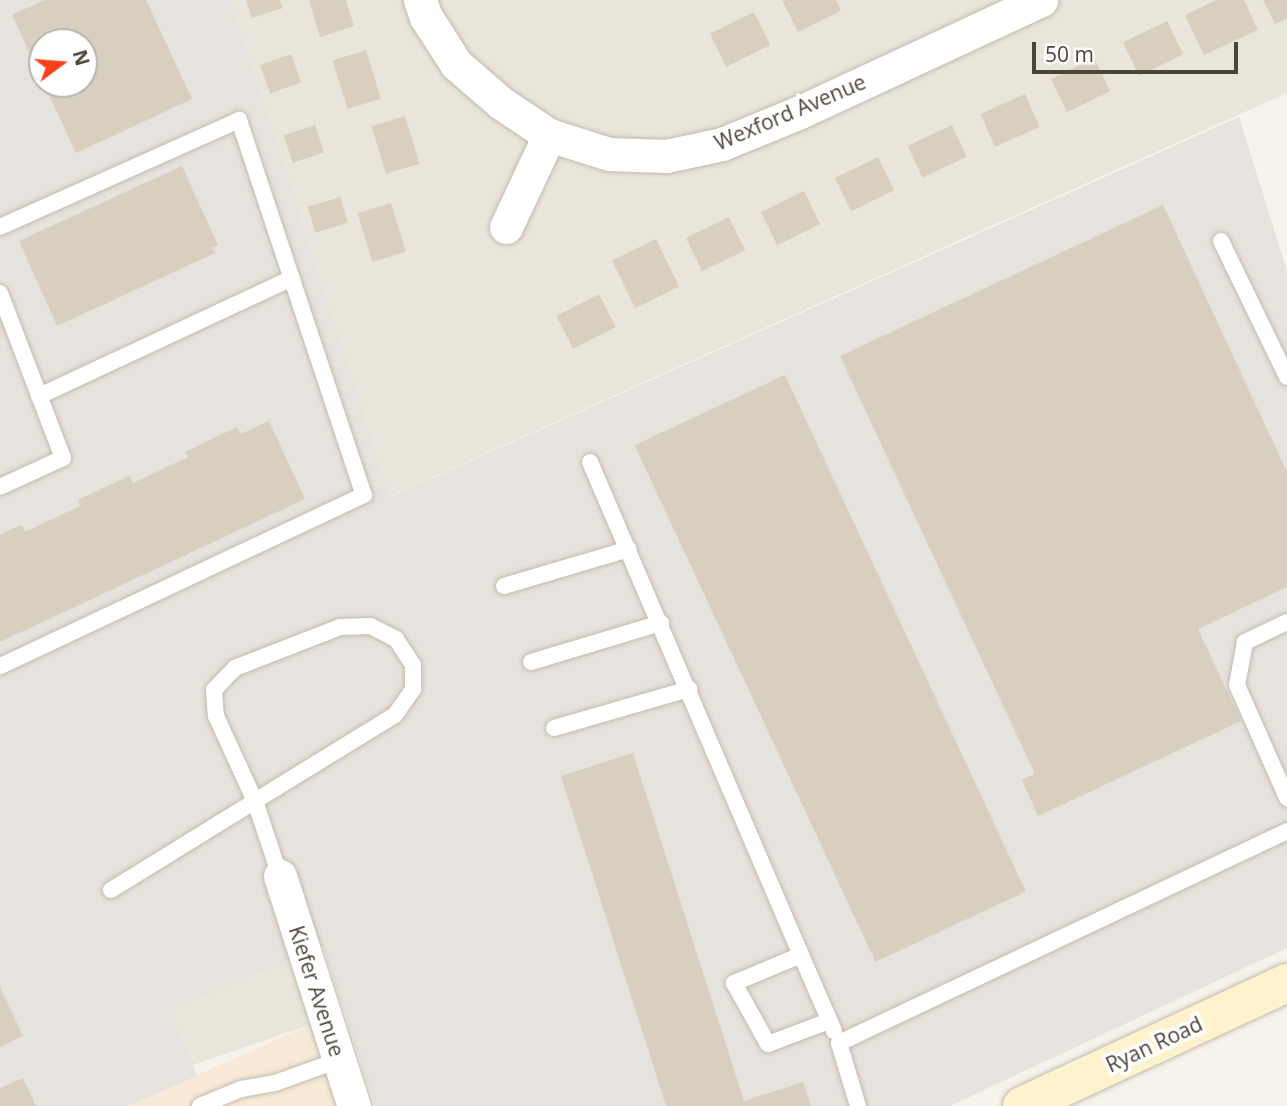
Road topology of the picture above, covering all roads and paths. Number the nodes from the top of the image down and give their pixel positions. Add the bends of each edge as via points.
1 (420, 0) edge
2 (1041, 0) edge
3 (549, 135) junction
4 (0, 227) edge
5 (506, 227) dead end
6 (1221, 241) dead end
7 (292, 278) junction
8 (0, 293) edge
9 (6, 328) edge
10 (1287, 377) edge
11 (39, 396) junction
12 (590, 462) dead end
13 (0, 487) edge
14 (629, 549) junction
15 (504, 586) dead end
16 (1287, 622) edge
17 (661, 623) junction
18 (531, 662) dead end
19 (0, 666) edge
20 (689, 689) junction
21 (554, 728) dead end
22 (1287, 798) edge
23 (255, 801) junction
24 (1287, 831) edge
25 (280, 876) joint
26 (111, 890) dead end
27 (802, 955) junction
28 (1285, 990) edge
29 (830, 1021) junction
30 (839, 1043) junction
31 (339, 1060) junction
32 (200, 1106) edge
33 (354, 1106) edge
34 (858, 1106) edge
35 (1022, 1106) edge

1 - 3 street, Wexford Avenue via 456,64 501,103
2 - 3 street, Wexford Avenue via 722,144 666,156 609,154
3 - 5 street
4 - 7 lane via 239,120
6 - 10 lane
7 - 11 lane
7 - 19 lane via 364,495
8 - 9 lane
9 - 11 lane
11 - 13 lane via 63,458
12 - 14 lane
14 - 15 lane
14 - 17 lane
16 - 22 lane via 1245,642 1237,685
17 - 18 lane
17 - 20 lane
20 - 21 lane
20 - 27 lane
23 - 23 lane via 396,715 413,689 412,665 396,639 371,626 340,627 235,668 214,690 216,716
23 - 25 lane
23 - 26 lane
24 - 30 lane
25 - 31 street, Kiefer Avenue
27 - 29 lane
27 - 29 lane via 734,983 768,1044
28 - 35 main road, Ryan Road
29 - 30 lane
30 - 34 lane
31 - 32 lane
31 - 33 street, Kiefer Avenue

